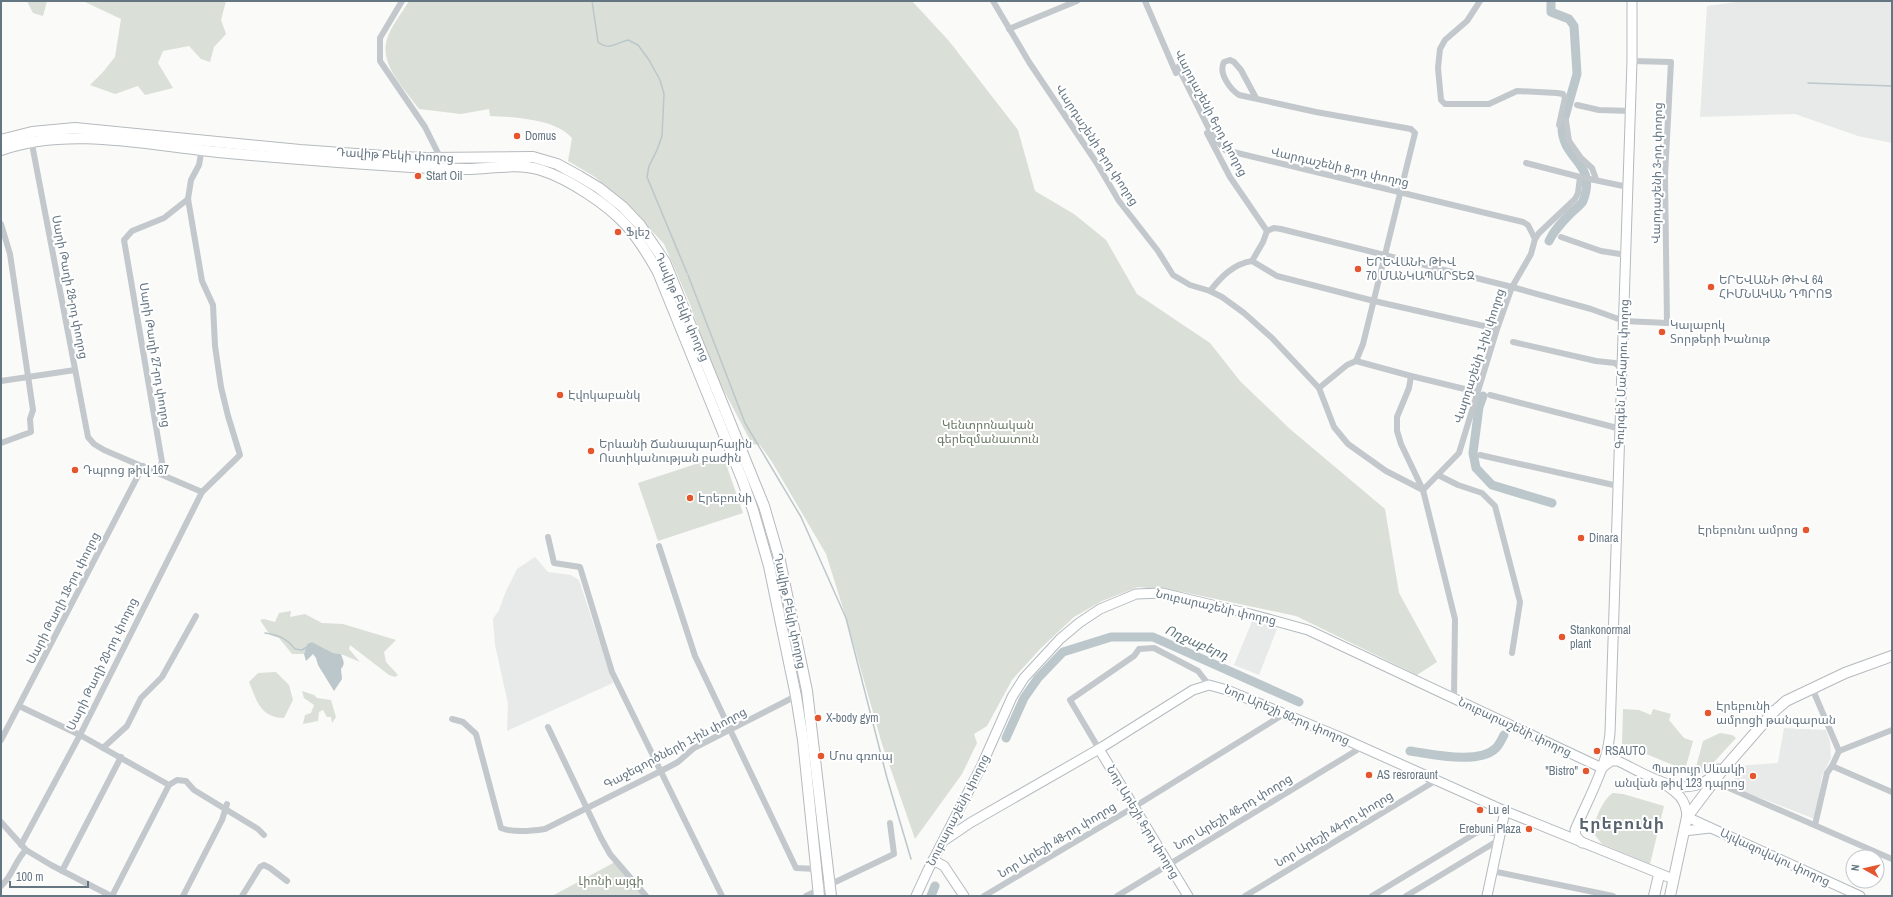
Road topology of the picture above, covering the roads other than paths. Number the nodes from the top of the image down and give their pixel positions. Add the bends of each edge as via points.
1 (402, 1) edge
2 (993, 1) edge
3 (1077, 1) edge
4 (1145, 1) edge
5 (1480, 1) edge
6 (1632, 1) edge
7 (1009, 29) junction
8 (1632, 61) junction
9 (1178, 67) dead end
10 (1256, 98) junction
11 (1577, 105) dead end
12 (1631, 111) junction
13 (1566, 121) dead end
14 (1558, 125) dead end
15 (31, 137) junction
16 (1, 140) edge
17 (202, 145) junction
18 (1, 150) edge
19 (441, 158) junction
20 (1526, 163) dead end
21 (446, 169) junction
22 (1581, 177) junction
23 (1595, 179) junction
24 (1628, 187) junction
25 (1402, 193) junction
26 (188, 199) junction
27 (1, 224) edge
28 (1267, 231) junction
29 (1561, 237) dead end
30 (1535, 239) junction
31 (1626, 255) junction
32 (1386, 256) junction
33 (1252, 261) junction
34 (1512, 287) junction
35 (1210, 291) junction
36 (1374, 301) junction
37 (1624, 320) junction
38 (1497, 329) junction
39 (1513, 342) dead end
40 (1356, 361) junction
41 (1622, 369) junction
42 (75, 370) junction
43 (1411, 376) junction
44 (28, 378) junction
45 (1, 381) edge
46 (1319, 388) junction
47 (1477, 392) junction
48 (1490, 395) dead end
49 (1621, 429) junction
50 (1, 443) edge
51 (1480, 455) dead end
52 (143, 466) junction
53 (158, 472) junction
54 (1438, 475) junction
55 (1618, 486) junction
56 (1423, 490) junction
57 (202, 492) junction
58 (548, 537) dead end
59 (660, 546) dead end
60 (196, 616) dead end
61 (1512, 653) dead end
62 (1892, 656) edge
63 (1209, 685) junction
64 (1812, 688) junction
65 (796, 696) junction
66 (1454, 697) junction
67 (19, 706) junction
68 (1284, 714) junction
69 (452, 719) dead end
70 (548, 727) dead end
71 (731, 730) junction
72 (1892, 730) edge
73 (80, 735) junction
74 (1, 740) edge
75 (1362, 747) junction
76 (1609, 747) junction
77 (103, 748) junction
78 (1099, 748) junction
79 (1839, 750) junction
80 (121, 757) junction
81 (1618, 761) junction
82 (1832, 766) junction
83 (1602, 768) junction
84 (661, 771) junction
85 (1718, 773) junction
86 (1435, 781) junction
87 (1660, 781) junction
88 (169, 785) junction
89 (1892, 792) edge
90 (226, 806) junction
91 (961, 807) junction
92 (1134, 807) junction
93 (585, 808) junction
94 (1505, 811) junction
95 (1687, 817) junction
96 (1, 822) edge
97 (890, 823) dead end
98 (970, 823) junction
99 (1815, 825) junction
100 (1711, 828) junction
101 (1575, 830) junction
102 (1684, 831) junction
103 (1560, 833) junction
104 (264, 835) dead end
105 (1499, 837) junction
106 (942, 842) junction
107 (1582, 843) junction
108 (20, 845) junction
109 (26, 850) junction
110 (1892, 859) edge
111 (933, 860) junction
112 (1169, 865) junction
113 (816, 869) junction
114 (62, 870) junction
115 (1492, 871) junction
116 (1659, 875) junction
117 (1673, 879) junction
118 (287, 881) dead end
119 (830, 885) junction
120 (1, 886) edge
121 (818, 893) edge
122 (112, 896) edge
123 (183, 896) edge
124 (242, 896) edge
125 (646, 896) edge
126 (722, 896) edge
127 (806, 896) edge
128 (831, 896) edge
129 (916, 896) edge
130 (964, 896) edge
131 (984, 896) edge
132 (1117, 896) edge
133 (1188, 896) edge
134 (1245, 896) edge
135 (1372, 896) edge
136 (1406, 896) edge
137 (1487, 896) edge
138 (1613, 896) edge
139 (1654, 896) edge
140 (1670, 896) edge
141 (1860, 896) edge

1 - 19 street via 380,38 380,61 425,127
2 - 7 street, Վարդաշենի 9-րդ փողոց
3 - 7 street
4 - 28 street, Վարդաշենի 6-րդ փողոց via 1166,51 1215,149 1230,177
5 - 14 street via 1467,21 1445,40 1440,49 1438,68 1441,100 1451,105 1484,105 1517,91 1563,94 1565,98
6 - 8 main road, Գուրգեն Մահարու փողոց
7 - 35 street, Վարդաշենի 9-րդ փողոց via 1096,162 1118,201 1158,251 1173,275 1190,285
8 - 12 main road, Գուրգեն Մահարու փողոց
8 - 37 street, Վարդաշենի 3-րդ փողոց via 1671,62 1665,176 1667,323
9 - 25 street, Վարդաշենի 8-րդ փողոց via 1212,134 1225,150
10 - 10 street via 1239,66 1230,60 1224,62 1223,74 1233,90 1238,95
10 - 25 street via 1411,129 1415,132 1416,138
11 - 12 street via 1599,110
12 - 24 main road, Գուրգեն Մահարու փողոց
13 - 23 street via 1569,141 1592,168
15 - 16 main road, Դավիթ Բեկի փողոց
15 - 17 main road, Դավիթ Բեկի փողոց
15 - 18 main road, Դավիթ Բեկի փողոց
15 - 42 street, Սարի Թաղի 28-րդ փողոց
17 - 19 main road, Դավիթ Բեկի փողոց
17 - 21 main road, Դավիթ Բեկի փողոց via 265,156
17 - 26 street via 199,165 191,180
19 - 21 street
19 - 119 main road, Դավիթ Բեկի փողոց via 525,156 557,164 599,188 623,207 640,225 665,262 764,506 780,561 807,691
20 - 22 street
21 - 65 main road, Դավիթ Բեկի փողոց via 519,166 542,171 594,198 626,225 645,249 658,272 753,510 769,566
22 - 23 street
22 - 30 street via 1575,199
23 - 24 street
24 - 31 main road, Գուրգեն Մահարու փողոց
25 - 30 street, Վարդաշենի 8-րդ փողոց via 1524,222
25 - 32 street
26 - 53 street, Սարի Թաղի 27-րդ փողոց via 164,218 132,231 124,240 162,462
26 - 57 street, Սարի Թաղի 20-րդ փողոց via 202,281 213,305 221,387 240,455
27 - 44 street via 10,254
28 - 32 street via 1281,229
28 - 33 street via 1260,250
29 - 31 street via 1601,251
30 - 34 street, Վարդաշենի 1-ին փողոց via 1531,254
31 - 37 main road, Գուրգեն Մահարու փողոց
32 - 34 street
32 - 36 street
33 - 35 street via 1243,262 1223,274
33 - 36 street via 1276,276
34 - 37 street
34 - 38 street, Վարդաշենի 1-ին փողոց
35 - 46 street, Վարդաշենի 9-րդ փողոց via 1244,312
36 - 38 street
36 - 40 street
37 - 41 main road, Գուրգեն Մահարու փողոց
38 - 47 street, Վարդաշենի 1-ին փողոց
39 - 41 street via 1615,363
40 - 43 street
40 - 46 street via 1347,364
41 - 49 main road, Գուրգեն Մահարու փողոց
42 - 44 street
42 - 52 street, Սարի Թաղի 28-րդ փողոց via 88,436 94,444
43 - 47 street
43 - 56 street via 1396,422 1400,444
44 - 45 street
44 - 50 street via 33,410 30,418 31,432
46 - 56 street, Վարդաշենի 9-րդ փողոց via 1334,427 1348,444 1386,471
47 - 54 street, Վարդաշենի 1-ին փողոց via 1459,453
48 - 49 street
49 - 55 main road, Գուրգեն Մահարու փողոց
51 - 55 street
52 - 53 street
52 - 67 street, Սարի Թաղի 18-րդ փողոց
53 - 57 street
54 - 56 street, Վարդաշենի 1-ին փողոց
54 - 61 street via 1482,494 1495,506 1520,602
55 - 76 main road, Գուրգեն Մահարու փողոց
56 - 66 street via 1455,619
57 - 73 street, Սարի Թաղի 20-րդ փողոց
58 - 84 street via 554,563 580,567 612,672
59 - 71 street via 695,656
60 - 77 street via 162,677 141,698 127,726
62 - 64 main road
63 - 68 main road, Նոր Արեշի 50-րդ փողոց
63 - 78 main road, Նոր Արեշի 50-րդ փողոց via 1193,690
63 - 78 street via 1198,671 1154,648 1140,649 1134,656 1070,700
64 - 79 street
64 - 85 main road via 1786,701 1774,711
65 - 71 street, Գաջեգործների 1-ին փողոց
65 - 113 main road, Դավիթ Բեկի փողոց
66 - 83 main road, Նուբարաշենի փողոց
66 - 91 main road, Նուբարաշենի փողոց via 1308,630 1162,593 1136,594 1100,609 1080,623 1060,639 1024,678 1012,698
67 - 73 street
67 - 74 street, Սարի Թաղի 18-րդ փողոց
68 - 75 main road, Նոր Արեշի 50-րդ փողոց
68 - 92 street, Նոր Արեշի 48-րդ փողոց
69 - 93 street, Գաջեգործների 1-ին փողոց via 463,722 476,734 501,828 545,829
70 - 93 street
71 - 84 street, Գաջեգործների 1-ին փողոց via 694,748 678,762
71 - 113 street via 796,868
72 - 79 street
73 - 77 street
73 - 108 street, Սարի Թաղի 20-րդ փողոց
75 - 86 main road, Նոր Արեշի 50-րդ փողոց
75 - 112 street, Նոր Արեշի 46-րդ փողոց
76 - 81 main road
76 - 83 main road, Գուրգեն Մահարու փողոց
77 - 80 street
78 - 92 main road, Նոր Արեշի 9-րդ փողոց
78 - 98 main road, Նոր Արեշի 50-րդ փողոց
79 - 82 street
80 - 88 street
80 - 114 street
81 - 83 main road via 1611,761
81 - 87 main road
82 - 89 street
82 - 99 street
83 - 101 main road, Գուրգեն Մահարու փողոց
84 - 93 street, Գաջեգործների 1-ին փողոց
84 - 126 street
85 - 87 main road via 1692,786
85 - 95 main road
85 - 99 street via 1729,788
86 - 94 main road, Նոր Արեշի 50-րդ փողոց
86 - 134 street, Նոր Արեշի 44-րդ փողոց
87 - 95 main road via 1681,796 1686,806
88 - 90 street via 177,780 184,780 194,790
88 - 122 street
90 - 104 street
90 - 123 street via 222,820
91 - 98 main road
91 - 106 main road, Նուբարաշենի փողոց
92 - 112 main road, Նոր Արեշի 9-րդ փողոց
92 - 131 street, Նոր Արեշի 48-րդ փողոց
93 - 125 street via 610,854
94 - 103 main road, Նոր Արեշի 50-րդ փողոց
94 - 105 main road
95 - 100 main road, Այվազովսկու փողոց
95 - 102 main road
96 - 108 street
97 - 119 street via 894,854
98 - 106 main road, Նոր Արեշի 50-րդ փողոց
99 - 110 street
100 - 102 main road, Այվազովսկու փողոց
100 - 141 main road, Այվազովսկու փողոց
101 - 103 main road
101 - 107 main road
102 - 117 main road
103 - 107 main road, Նոր Արեշի 50-րդ փողոց
105 - 115 main road
105 - 135 street via 1482,831 1476,833
105 - 136 street
106 - 111 main road, Նուբարաշենի փողոց
107 - 116 main road, Նոր Արեշի 50-րդ փողոց
108 - 109 street
109 - 114 street
109 - 120 street via 10,878
111 - 129 main road, Նուբարաշենի փողոց
111 - 130 main road via 944,866
112 - 132 street, Նոր Արեշի 46-րդ փողոց
112 - 133 main road, Նոր Արեշի 9-րդ փողոց
113 - 121 main road, Դավիթ Բեկի փողոց
114 - 122 street
115 - 137 main road
115 - 138 street
116 - 117 main road, Նոր Արեշի 50-րդ փողոց
116 - 139 main road
117 - 140 main road
118 - 124 street via 270,868 260,867
119 - 121 street
119 - 128 main road, Դավիթ Բեկի փողոց
121 - 127 street

